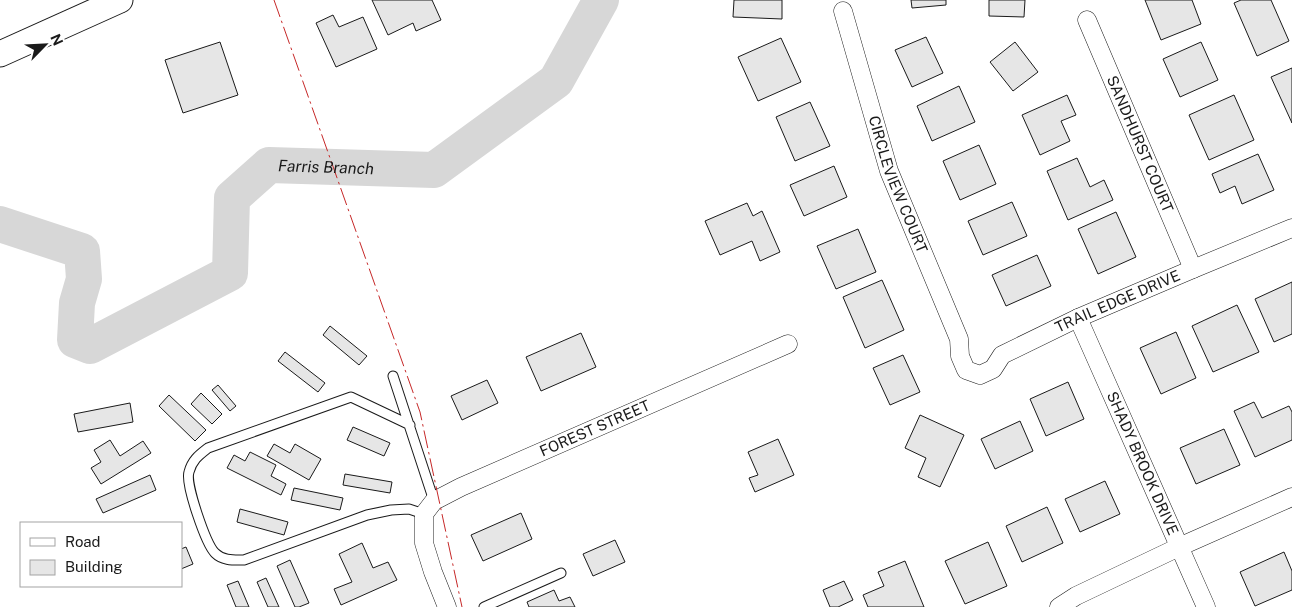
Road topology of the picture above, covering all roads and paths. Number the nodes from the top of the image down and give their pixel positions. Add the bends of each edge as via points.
1 (120, 0) edge
2 (843, 11) dead end
3 (1087, 20) dead end
4 (0, 54) edge
5 (1292, 228) edge
6 (1193, 268) junction
7 (1078, 318) junction
8 (788, 344) dead end
9 (960, 356) joint
10 (393, 376) dead end
11 (410, 425) junction
12 (1292, 497) edge
13 (427, 516) junction
14 (1179, 547) junction
15 (561, 573) dead end
16 (447, 607) edge
17 (484, 607) edge
18 (1059, 607) edge
19 (1206, 607) edge

1 - 4 street
2 - 9 street, CIRCLEVIEW COURT via 889,171 958,339
3 - 6 street, SANDHURST COURT
5 - 6 street, TRAIL EDGE DRIVE
6 - 7 street, TRAIL EDGE DRIVE
7 - 9 street, TRAIL EDGE DRIVE via 1002,354 993,369 980,375 966,370
7 - 14 street, SHADY BROOK DRIVE
8 - 13 street, FOREST STREET via 461,487
10 - 11 lane
11 - 13 lane
11 - 13 lane via 351,397 208,448 193,460 188,474 189,485 200,524 215,552 228,560 244,560 367,514 409,509
12 - 14 street
13 - 16 street via 424,543
14 - 18 street
14 - 19 street, SHADY BROOK DRIVE
15 - 17 lane

